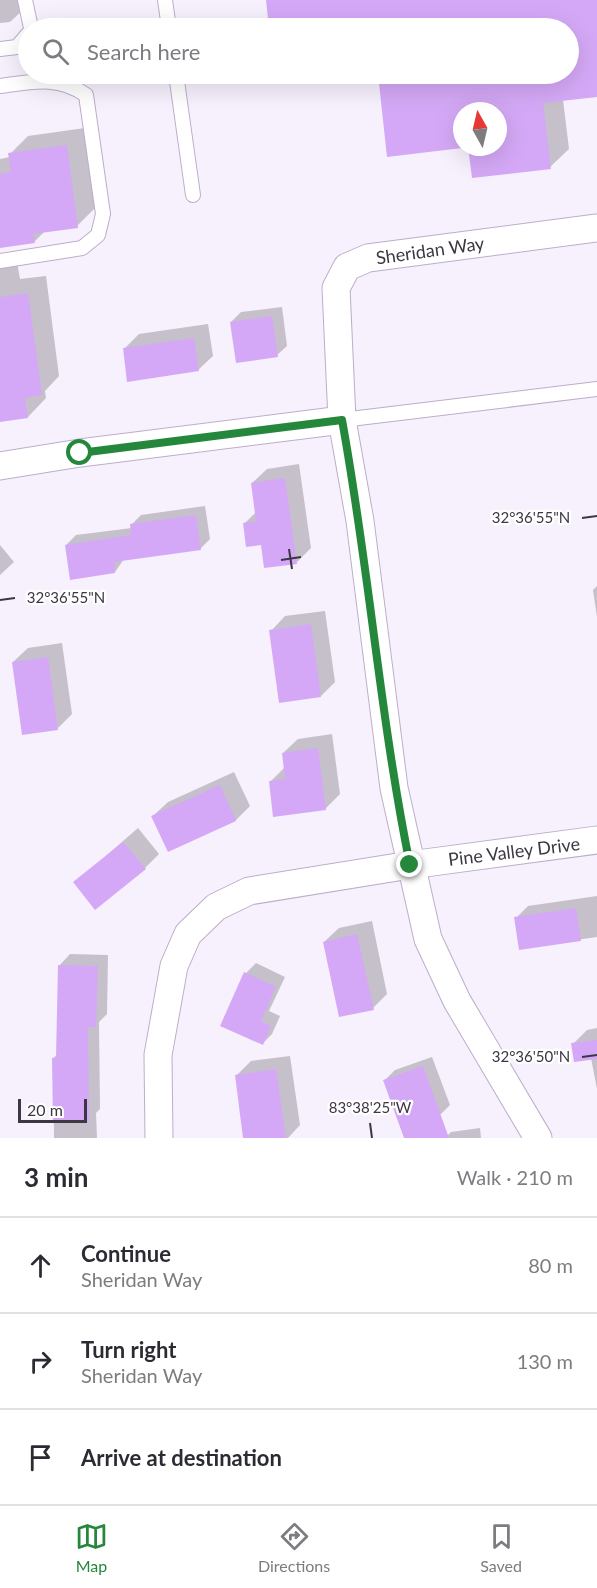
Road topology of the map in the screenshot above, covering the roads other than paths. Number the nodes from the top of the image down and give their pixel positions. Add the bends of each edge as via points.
1 (25, 0) edge
2 (165, 0) edge
3 (29, 18) edge
4 (168, 18) edge
5 (18, 46) edge
6 (0, 49) edge
7 (18, 84) edge
8 (67, 84) edge
9 (177, 84) edge
10 (0, 86) edge
11 (193, 195) dead end
12 (597, 228) edge
13 (0, 261) edge
14 (597, 389) edge
15 (342, 420) junction
16 (0, 466) edge
17 (597, 840) edge
18 (410, 865) junction
19 (159, 1138) edge
20 (538, 1138) edge

1 - 3 lane
2 - 4 lane
5 - 6 lane
7 - 10 lane
8 - 13 lane via 86,95 103,214 98,235 82,248
9 - 11 lane
12 - 15 street, Sheridan Way via 368,258 347,267 336,288
14 - 15 lane
15 - 16 street
15 - 18 street, Sheridan Way via 360,521 394,788
17 - 18 street, Pine Valley Drive
18 - 19 street, Pine Valley Drive via 249,891 216,907 188,934 174,966 158,1054
18 - 20 street, Sheridan Way via 428,939 457,1001

